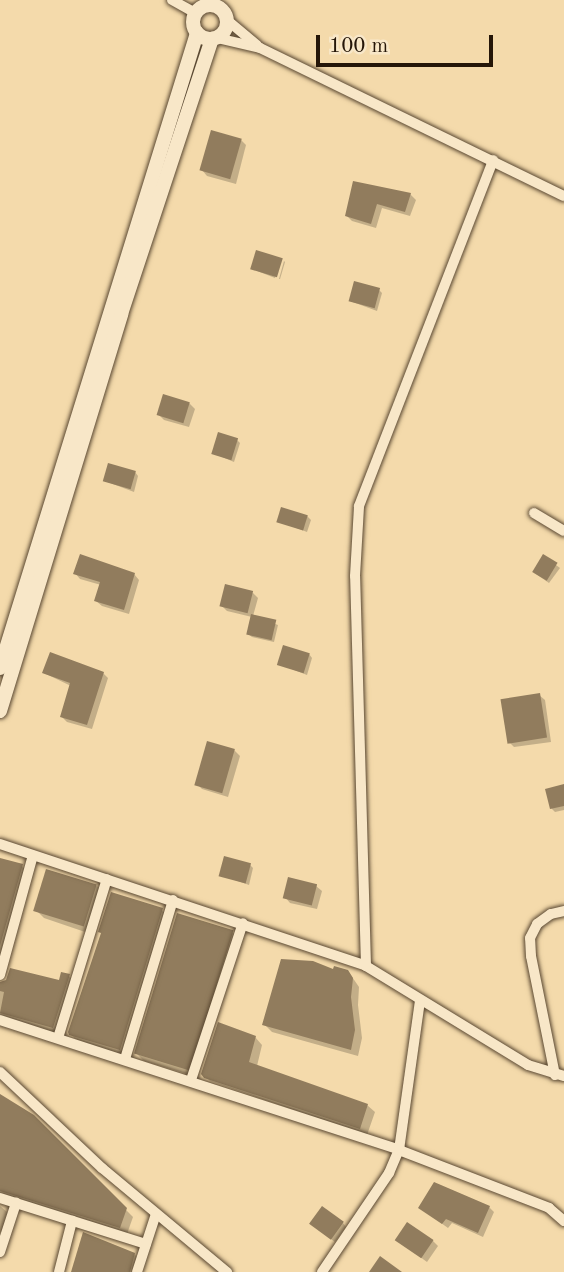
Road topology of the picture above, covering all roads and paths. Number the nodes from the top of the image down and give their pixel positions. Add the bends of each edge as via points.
1 (172, 0) edge
2 (231, 0) edge
3 (209, 2) edge
4 (195, 13) junction
5 (227, 17) junction
6 (197, 33) junction
7 (214, 38) junction
8 (260, 48) junction
9 (493, 160) junction
10 (564, 196) edge
11 (534, 513) dead end
12 (564, 531) edge
13 (0, 668) edge
14 (0, 711) edge
15 (0, 844) edge
16 (33, 855) junction
17 (107, 879) junction
18 (173, 900) junction
19 (564, 911) edge
20 (243, 923) junction
21 (366, 965) junction
22 (0, 975) edge
23 (420, 1000) junction
24 (1, 1022) edge
25 (58, 1038) junction
26 (125, 1059) junction
27 (0, 1072) edge
28 (559, 1075) edge
29 (191, 1080) junction
30 (399, 1150) junction
31 (0, 1198) edge
32 (16, 1203) junction
33 (156, 1214) junction
34 (72, 1221) junction
35 (564, 1221) edge
36 (146, 1244) junction
37 (0, 1252) edge
38 (59, 1272) edge
39 (137, 1272) edge
40 (227, 1272) edge
41 (322, 1272) edge

1 - 4 street
2 - 5 main road
3 - 4 main road
3 - 5 main road
4 - 6 main road
5 - 7 main road via 224,32
5 - 8 street
6 - 7 main road
6 - 13 main road
7 - 8 street
7 - 14 main road via 121,314
8 - 9 street
9 - 10 street
9 - 21 street via 359,506 355,576
11 - 12 street
15 - 16 street
16 - 17 street
16 - 22 street
17 - 18 street
17 - 25 street
18 - 20 street
18 - 26 street
19 - 28 street via 537,924 530,938
20 - 21 street
20 - 29 street
21 - 23 street
23 - 28 street via 528,1065
23 - 30 street
24 - 25 street
25 - 26 street
26 - 29 street
27 - 33 street
29 - 30 street
30 - 35 street via 549,1208
30 - 41 street via 389,1173
31 - 32 street
32 - 34 street
32 - 37 street
33 - 36 street
33 - 40 street
34 - 36 street
34 - 38 street
36 - 39 street

